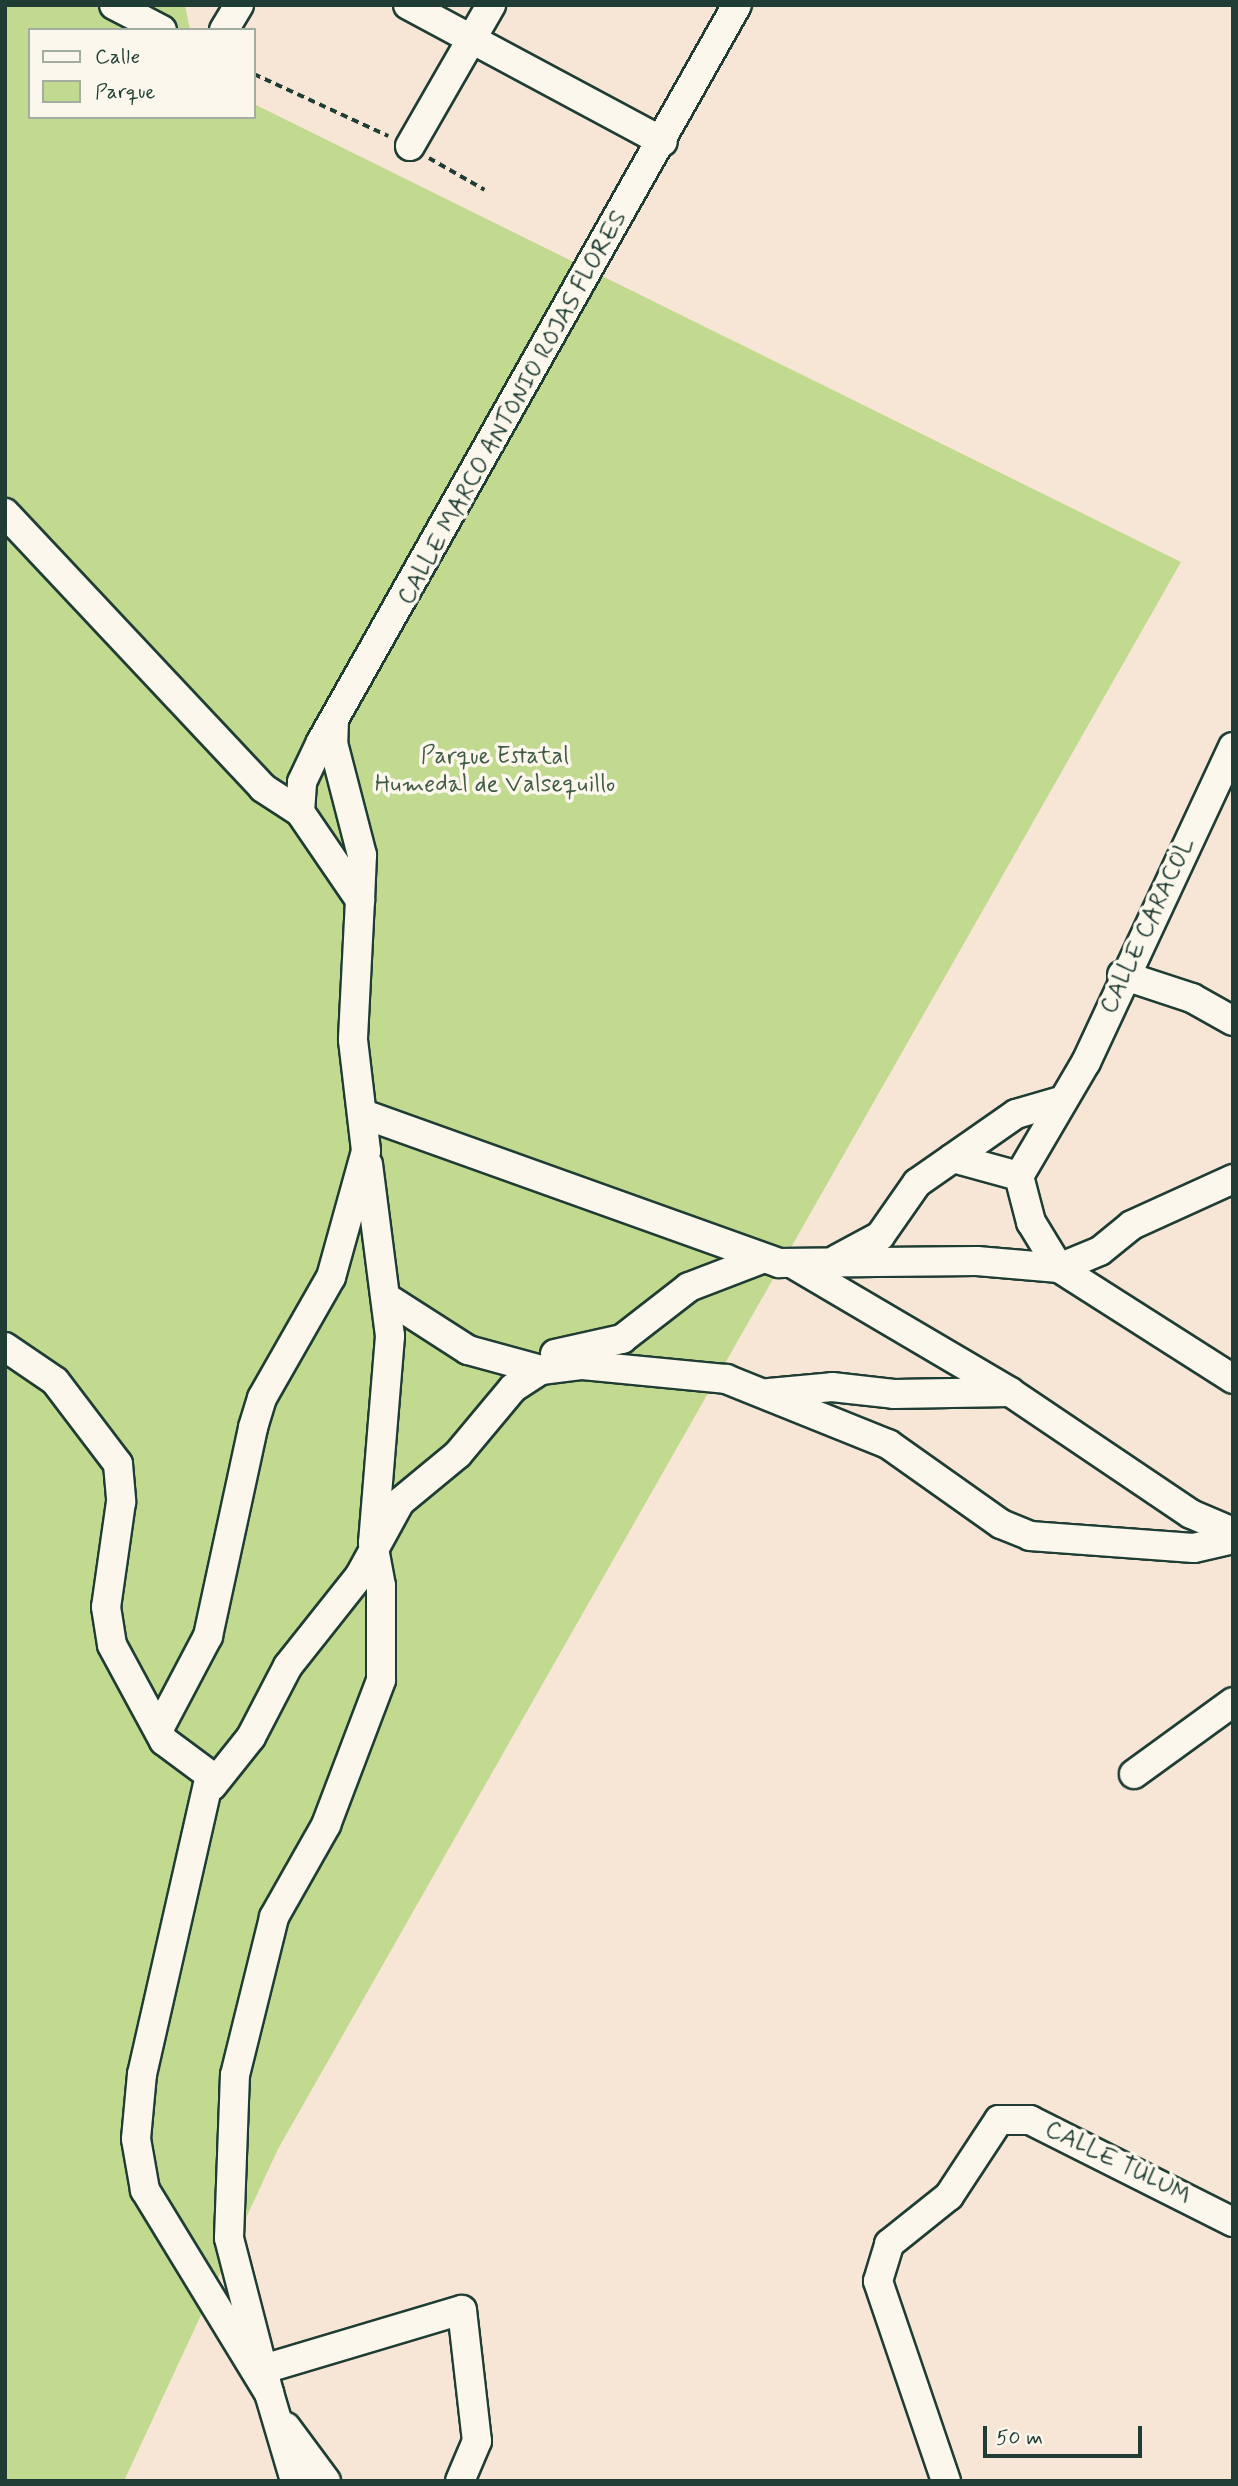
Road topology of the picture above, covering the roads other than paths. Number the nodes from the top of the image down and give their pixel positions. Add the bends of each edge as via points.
1 (114, 5) edge
2 (239, 5) edge
3 (408, 5) edge
4 (491, 5) edge
5 (737, 5) edge
6 (158, 28) edge
7 (225, 28) edge
8 (471, 41) junction
9 (663, 142) junction
10 (410, 146) road end
11 (5, 513) edge
12 (334, 720) junction
13 (1233, 747) edge
14 (300, 812) junction
15 (360, 900) junction
16 (1122, 975) junction
17 (1233, 1021) edge
18 (1057, 1102) junction
19 (363, 1114) junction
20 (366, 1150) junction
21 (953, 1158) junction
22 (1019, 1176) junction
23 (1233, 1179) edge
24 (762, 1259) junction
25 (832, 1262) junction
26 (793, 1264) junction
27 (1059, 1268) junction
28 (387, 1298) junction
29 (5, 1347) edge
30 (529, 1367) junction
31 (1233, 1379) edge
32 (1010, 1392) junction
33 (762, 1394) junction
34 (1233, 1532) edge
35 (1233, 1539) edge
36 (373, 1543) junction
37 (1231, 1706) edge
38 (159, 1728) junction
39 (1134, 1774) dead end
40 (212, 1786) junction
41 (1233, 2222) edge
42 (270, 2391) junction
43 (295, 2481) edge
44 (326, 2481) edge
45 (460, 2481) edge
46 (946, 2481) edge

1 - 6 street
2 - 7 street
3 - 8 street
4 - 8 street
5 - 9 street, CALLE MARCO ANTONIO ROJAS FLORES
8 - 9 street
8 - 10 street
9 - 12 street, CALLE MARCO ANTONIO ROJAS FLORES
11 - 14 street via 263,788
12 - 14 street, CALLE MARCO ANTONIO ROJAS FLORES via 302,782
12 - 15 street via 338,769 362,855
13 - 16 street, CALLE CARACOL
14 - 15 street
15 - 19 street via 352,1026
16 - 17 street via 1192,998
16 - 18 street, CALLE CARACOL via 1086,1062
18 - 21 street via 1016,1114
18 - 22 street, CALLE CARACOL
19 - 20 street
19 - 24 street
20 - 28 street
20 - 38 street via 331,1277 267,1390 253,1428 208,1636
21 - 22 street
21 - 25 street via 916,1183 880,1236
22 - 27 street via 1031,1222
23 - 27 street via 1132,1225 1100,1251
24 - 26 street
24 - 30 street via 689,1287 622,1339
25 - 26 street
25 - 27 street
26 - 32 street
27 - 31 street
28 - 30 street via 448,1340
28 - 36 street via 390,1336
29 - 38 street via 55,1381 118,1464 121,1502 106,1607 112,1645
30 - 33 street via 581,1365 726,1379
30 - 36 street via 458,1454 400,1502
32 - 33 street via 894,1394 832,1387
32 - 34 street via 1191,1514
33 - 35 street via 888,1444 1001,1524 1030,1536 1194,1548
36 - 40 street via 360,1575 288,1666 251,1737
36 - 42 street via 382,1586 381,1680 326,1825 274,1917 235,2075 229,2238
37 - 39 street
38 - 40 street via 172,1751 207,1770
40 - 42 street via 142,2074 136,2139 145,2190
41 - 46 street, CALLE TULUM via 1030,2120 999,2120 949,2196 889,2244 878,2281
42 - 43 street
42 - 44 street
42 - 45 street via 462,2310 477,2441

